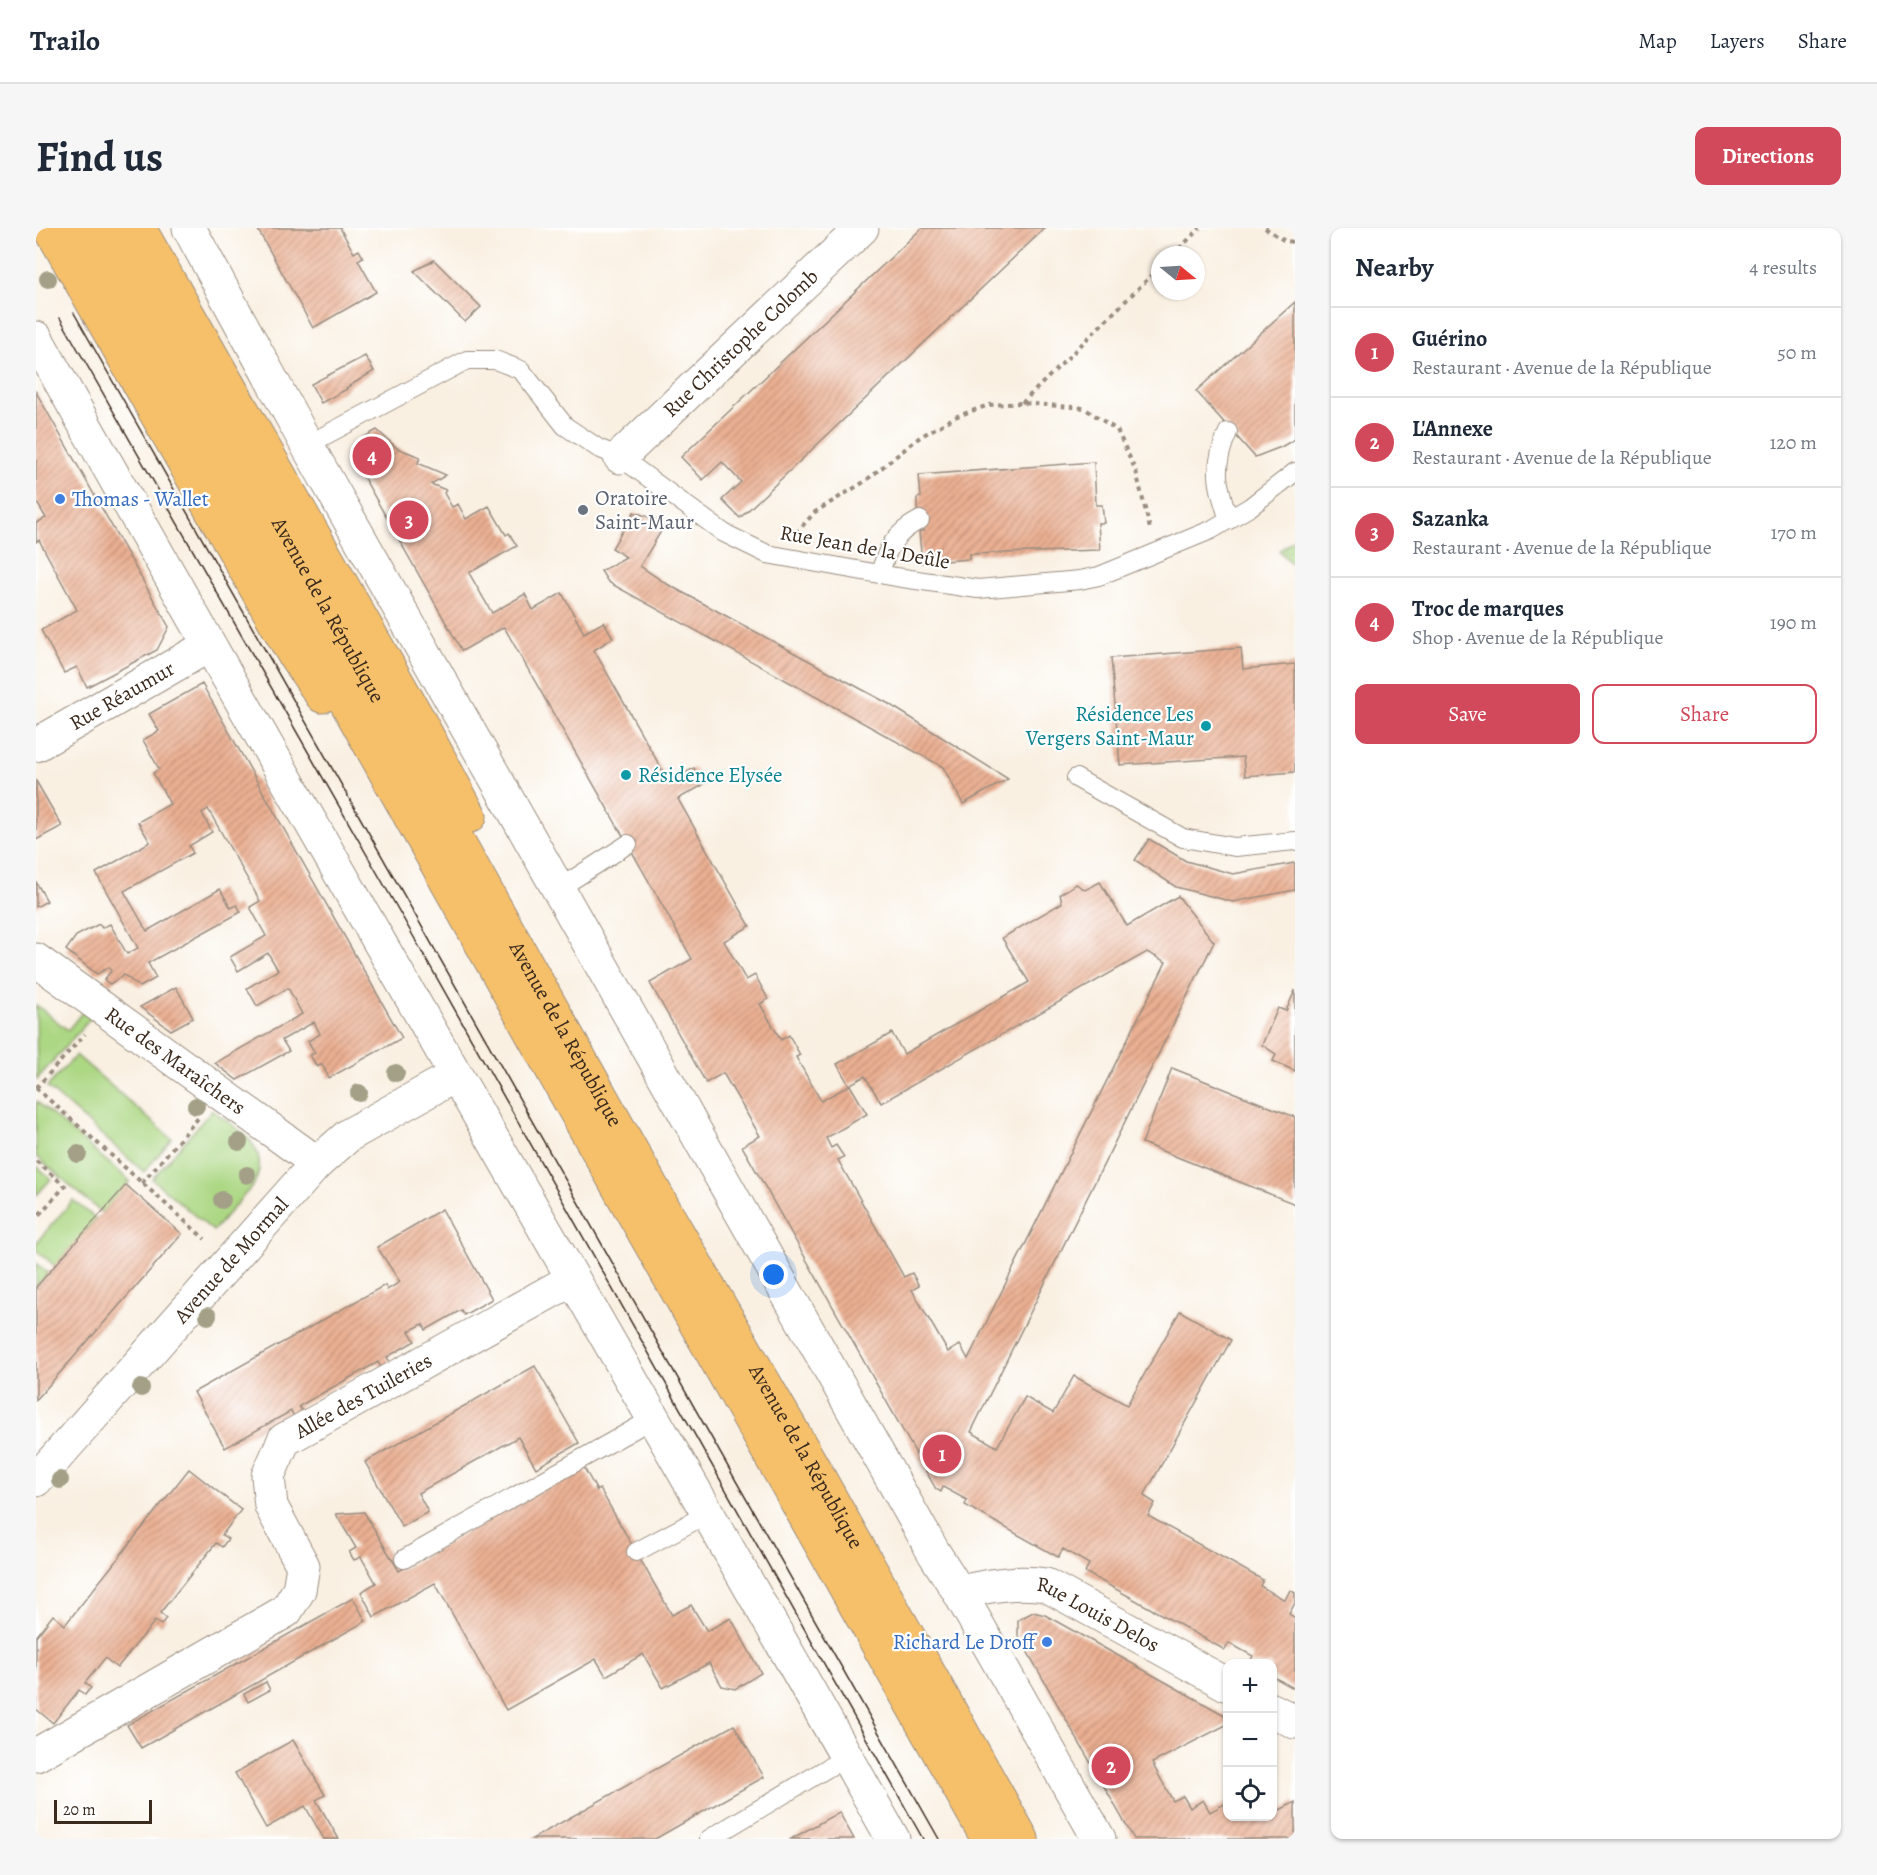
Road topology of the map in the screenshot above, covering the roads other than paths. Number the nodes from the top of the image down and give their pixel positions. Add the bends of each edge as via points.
1 (50, 228) edge
2 (77, 228) edge
3 (110, 228) edge
4 (139, 228) edge
5 (189, 228) edge
6 (862, 228) edge
7 (36, 338) edge
8 (1228, 432) dead end
9 (307, 446) junction
10 (620, 457) junction
11 (1295, 472) edge
12 (920, 520) dead end
13 (1228, 520) junction
14 (880, 574) junction
15 (208, 646) junction
16 (36, 745) edge
17 (388, 775) junction
18 (1076, 778) dead end
19 (1295, 842) edge
20 (627, 844) dead end
21 (558, 889) junction
22 (36, 960) edge
23 (456, 1075) junction
24 (317, 1163) junction
25 (671, 1221) junction
26 (573, 1279) junction
27 (652, 1419) junction
28 (36, 1480) edge
29 (707, 1514) junction
30 (636, 1552) dead end
31 (404, 1559) dead end
32 (959, 1592) junction
33 (1223, 1683) edge
34 (1277, 1713) edge
35 (1295, 1722) edge
36 (36, 1755) edge
37 (846, 1757) junction
38 (709, 1839) edge
39 (893, 1839) edge
40 (988, 1839) edge
41 (1022, 1839) edge
42 (1099, 1839) edge

1 - 17 main road via 294,655 341,721
2 - 17 main road, Avenue de la République
3 - 25 main road, Avenue de la République
4 - 25 main road via 416,715 518,905
5 - 9 street
6 - 10 street, Rue Christophe Colomb
7 - 15 street
8 - 13 lane via 1217,462
9 - 10 lane, Rue Jean de la Deûle via 467,360 495,360 521,370 565,426
9 - 21 street
10 - 14 lane, Rue Jean de la Deûle via 724,533 767,554
11 - 13 lane, Rue Jean de la Deûle
12 - 14 lane via 904,528 892,543
13 - 14 lane, Rue Jean de la Deûle via 1156,553 1080,580 978,589
15 - 16 street, Rue Réaumur
15 - 23 street
17 - 40 main road, Avenue de la République
18 - 19 lane via 1183,838 1235,847
20 - 21 lane
21 - 32 street
22 - 24 street, Rue des Maraîchers
23 - 24 street, Avenue de Mormal via 349,1135
23 - 26 street
24 - 28 street, Avenue de Mormal
25 - 41 main road, Avenue de la République
26 - 27 street
26 - 36 street, Allée des Tuileries via 284,1440 268,1476 271,1506 303,1566 299,1590 286,1611
27 - 29 street
27 - 31 lane
29 - 30 lane
29 - 37 street
32 - 33 street, Rue Louis Delos via 999,1584 1046,1585
32 - 42 street
34 - 35 street
37 - 38 lane
37 - 39 street

